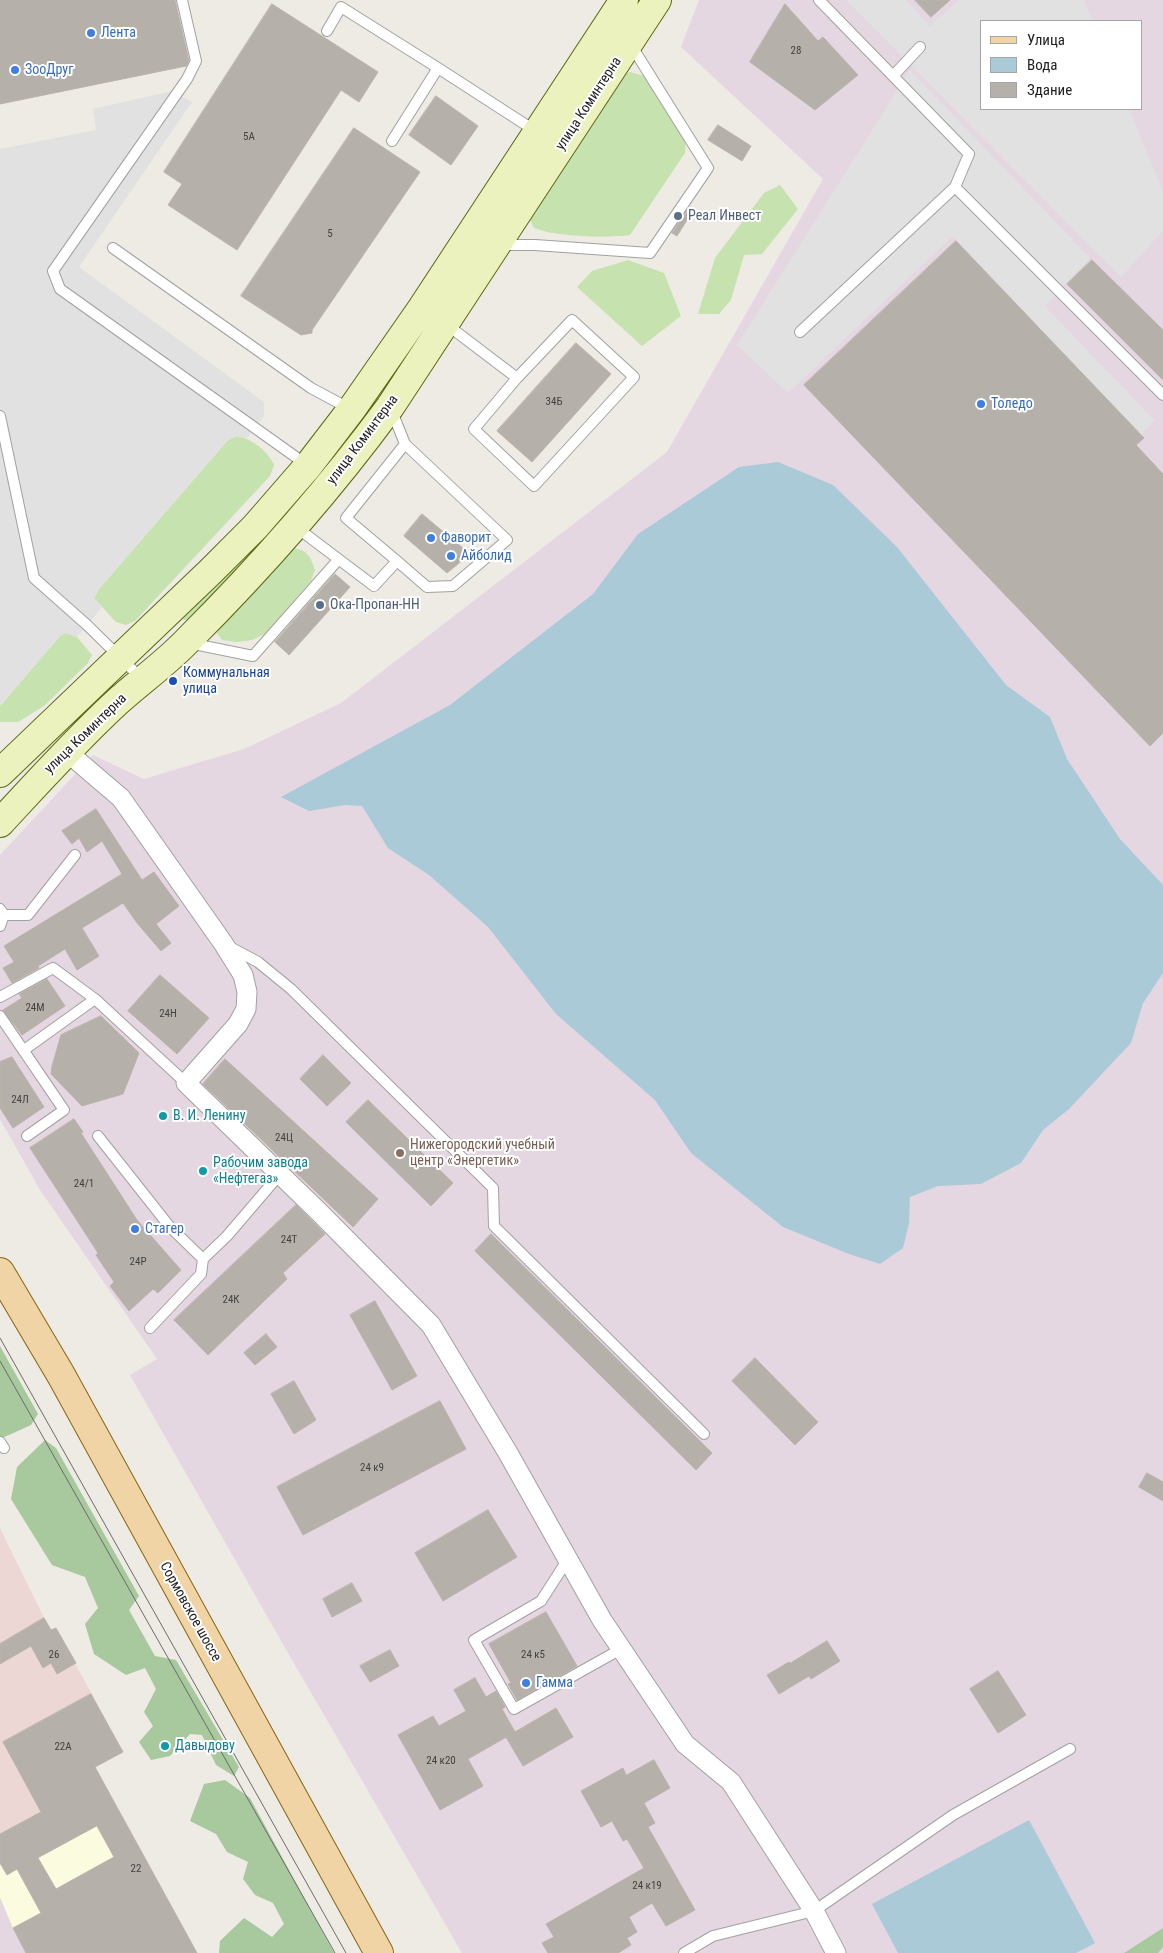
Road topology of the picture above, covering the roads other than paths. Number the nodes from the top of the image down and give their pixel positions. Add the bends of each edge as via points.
1 (182, 0) edge
2 (624, 0) edge
3 (657, 0) edge
4 (819, 0) edge
5 (327, 31) dead end
6 (629, 42) junction
7 (920, 48) dead end
8 (438, 68) junction
9 (893, 76) junction
10 (538, 133) junction
11 (392, 141) dead end
12 (955, 187) junction
13 (497, 245) junction
14 (113, 248) dead end
15 (422, 308) junction
16 (445, 323) junction
17 (800, 332) dead end
18 (517, 378) junction
19 (1163, 395) edge
20 (390, 407) junction
21 (351, 410) junction
22 (0, 416) edge
23 (405, 444) junction
24 (308, 466) junction
25 (295, 526) junction
26 (338, 560) junction
27 (397, 561) junction
28 (186, 642) junction
29 (120, 658) junction
30 (143, 680) junction
31 (66, 751) junction
32 (0, 773) edge
33 (0, 823) edge
34 (75, 855) dead end
35 (2, 912) edge
36 (0, 926) edge
37 (223, 943) junction
38 (0, 997) edge
39 (95, 999) junction
40 (0, 1016) edge
41 (24, 1050) junction
42 (186, 1083) junction
43 (27, 1136) dead end
44 (98, 1136) dead end
45 (280, 1174) junction
46 (203, 1259) junction
47 (0, 1272) edge
48 (150, 1328) dead end
49 (704, 1434) dead end
50 (568, 1559) junction
51 (622, 1649) junction
52 (1070, 1749) dead end
53 (814, 1912) junction
54 (378, 1953) edge
55 (684, 1953) edge
56 (836, 1953) edge

1 - 24 lane via 196,61 187,79 53,271 60,289
2 - 10 main road, улица Коминтерна
3 - 6 main road, улица Коминтерна
4 - 9 lane
5 - 8 lane via 341,7
6 - 13 main road, улица Коминтерна
6 - 13 lane via 708,168 650,253
7 - 9 lane
8 - 10 lane
8 - 11 lane
9 - 12 lane via 969,154
10 - 15 main road, улица Коминтерна
12 - 17 lane
12 - 19 lane
13 - 16 main road, улица Коминтерна
14 - 21 lane via 311,388
15 - 16 main road
15 - 21 main road, улица Коминтерна
16 - 18 lane
16 - 20 main road, улица Коминтерна
18 - 18 lane via 572,320 634,377 534,486 474,429
20 - 23 lane
20 - 25 main road, улица Коминтерна
21 - 24 main road, улица Коминтерна
22 - 29 lane via 34,578
23 - 27 lane via 346,518
23 - 27 lane via 507,540 453,586 427,587
24 - 29 main road, улица Коминтерна via 255,527
25 - 26 lane
25 - 28 main road, улица Коминтерна
26 - 27 lane via 374,586
26 - 28 lane via 253,656
28 - 30 main road, улица Коминтерна
29 - 30 lane
29 - 32 main road, улица Коминтерна
30 - 31 main road, улица Коминтерна
31 - 33 main road, улица Коминтерна
31 - 37 street via 121,798
34 - 35 lane via 28,914
35 - 36 lane
37 - 42 street via 243,975 246,1009 238,1024
37 - 49 lane via 258,962 291,989 493,1188 494,1226
38 - 39 lane via 53,968
39 - 41 lane
39 - 42 lane
40 - 41 lane
41 - 43 lane via 64,1110
42 - 45 street
44 - 46 lane via 170,1226
45 - 46 lane
45 - 50 street via 431,1325
46 - 48 lane via 201,1274
47 - 54 main road, Сормовское шоссе via 61,1376
50 - 51 street
50 - 51 lane via 541,1602 474,1640 514,1709
51 - 53 street via 685,1744 731,1782
52 - 53 lane via 953,1815
53 - 55 lane via 713,1936
53 - 56 street

